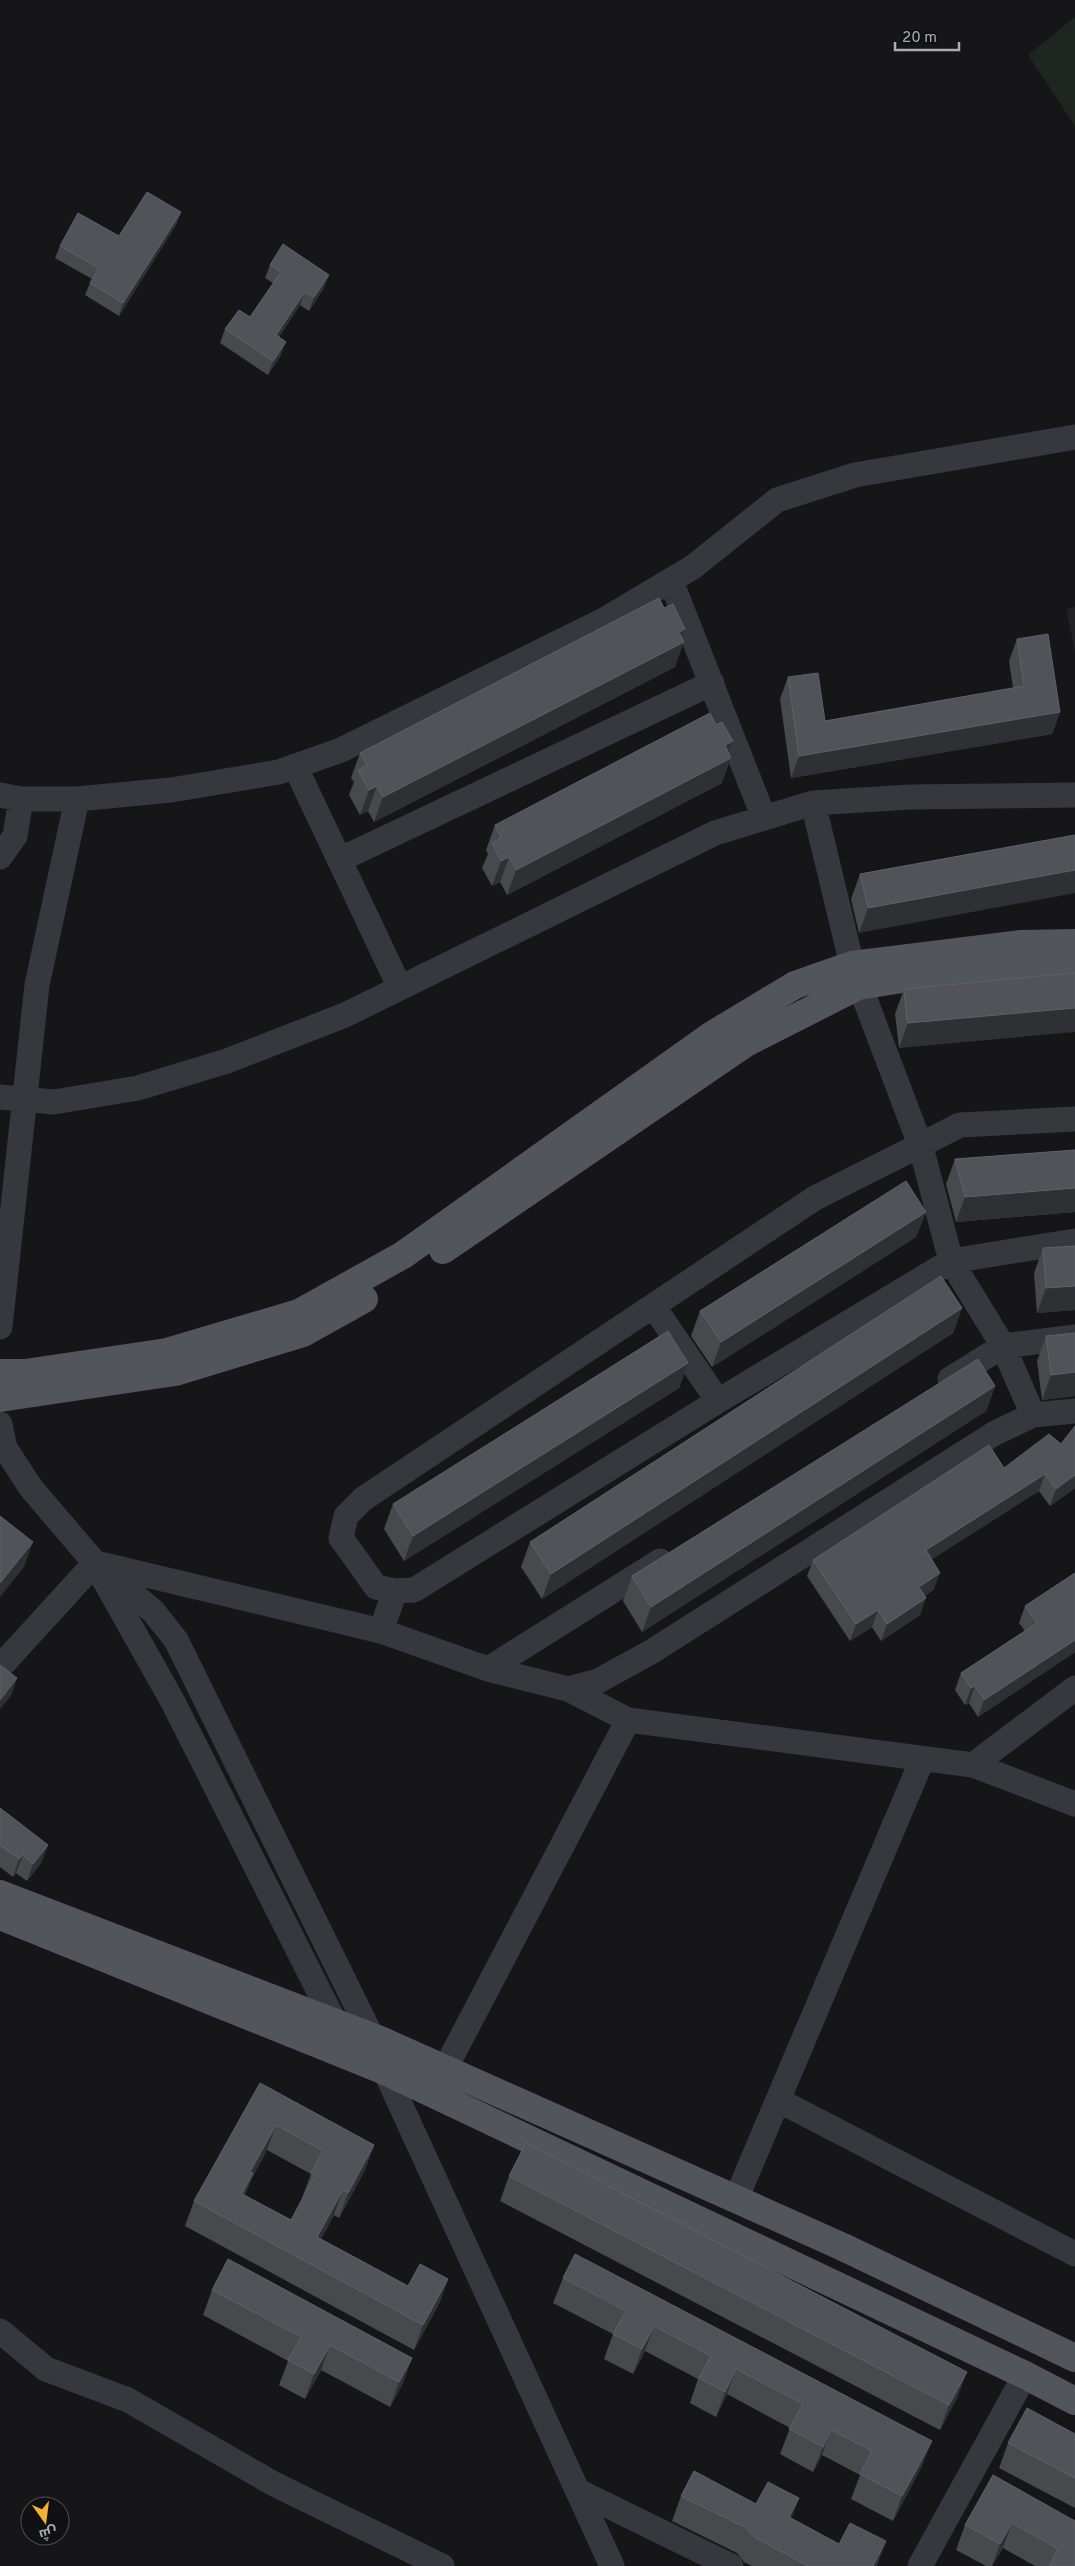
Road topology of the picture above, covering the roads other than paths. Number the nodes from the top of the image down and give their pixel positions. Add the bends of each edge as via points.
1 (1075, 437) edge
2 (671, 581) junction
3 (712, 683) junction
4 (295, 766) junction
5 (1075, 795) edge
6 (11, 797) edge
7 (77, 799) junction
8 (813, 803) junction
9 (764, 818) junction
10 (0, 856) edge
11 (339, 860) junction
12 (1075, 943) edge
13 (1075, 960) edge
14 (855, 975) junction
15 (400, 988) junction
16 (12, 1098) edge
17 (1075, 1119) edge
18 (921, 1147) junction
19 (1075, 1241) edge
20 (951, 1261) junction
21 (654, 1308) junction
22 (0, 1327) edge
23 (1075, 1337) edge
24 (1002, 1346) junction
25 (0, 1373) edge
26 (927, 1394) edge
27 (0, 1398) edge
28 (718, 1401) junction
29 (1075, 1411) edge
30 (1033, 1415) junction
31 (0, 1424) edge
32 (682, 1547) edge
33 (95, 1563) junction
34 (395, 1591) junction
35 (381, 1631) junction
36 (0, 1667) edge
37 (488, 1669) junction
38 (568, 1688) junction
39 (1075, 1688) edge
40 (628, 1720) junction
41 (922, 1760) junction
42 (973, 1765) junction
43 (1075, 1804) edge
44 (0, 1894) edge
45 (0, 1916) edge
46 (335, 2023) junction
47 (372, 2037) junction
48 (445, 2069) junction
49 (385, 2071) junction
50 (778, 2100) junction
51 (736, 2199) junction
52 (1075, 2254) edge
53 (0, 2331) edge
54 (1075, 2358) edge
55 (1026, 2375) junction
56 (1075, 2401) edge
57 (578, 2491) junction
58 (442, 2566) edge
59 (612, 2566) edge
60 (731, 2566) edge
61 (920, 2566) edge

1 - 2 street via 855,475 809,488 777,500 713,553
2 - 3 street
2 - 4 street via 604,620 358,741
3 - 9 street
3 - 11 street
4 - 7 street via 279,772 171,790
4 - 11 street
5 - 8 street via 910,796
6 - 7 street
6 - 10 street via 15,836
7 - 16 street
8 - 9 street
8 - 14 street
9 - 15 street via 715,833
11 - 15 street
12 - 14 main road via 1021,944
13 - 14 main road via 952,971
14 - 18 street
14 - 25 main road via 795,985 712,1035 403,1256 299,1313 167,1352 25,1373
14 - 27 main road via 746,1043 408,1274 302,1334 175,1372
15 - 16 street via 345,1015 227,1061 138,1088 54,1102
16 - 22 street
17 - 18 street via 960,1125
18 - 20 street
18 - 21 street via 815,1198
19 - 20 street
20 - 24 street
20 - 28 street
21 - 28 street
21 - 34 street via 363,1499 346,1516 341,1538 376,1587
23 - 24 street
24 - 26 street
24 - 30 street
28 - 34 street via 414,1590
29 - 30 street
30 - 38 street via 995,1432 651,1652 598,1681
31 - 33 street via 5,1448 31,1488
32 - 37 street
33 - 35 street
33 - 36 street
33 - 46 street via 173,1702
33 - 47 street via 153,1611 176,1640
34 - 35 street
35 - 37 street
37 - 38 street
38 - 40 street
39 - 42 street
40 - 41 street
40 - 48 street
41 - 42 street
41 - 50 street
42 - 43 street
44 - 46 main road
45 - 49 main road
46 - 47 main road
46 - 49 street
47 - 48 main road
47 - 49 street
48 - 51 main road
49 - 55 main road
49 - 57 street
50 - 51 street
50 - 52 street
51 - 54 main road
53 - 58 street via 46,2369 128,2400 274,2484
55 - 56 main road
55 - 61 street
57 - 59 street
57 - 60 street

